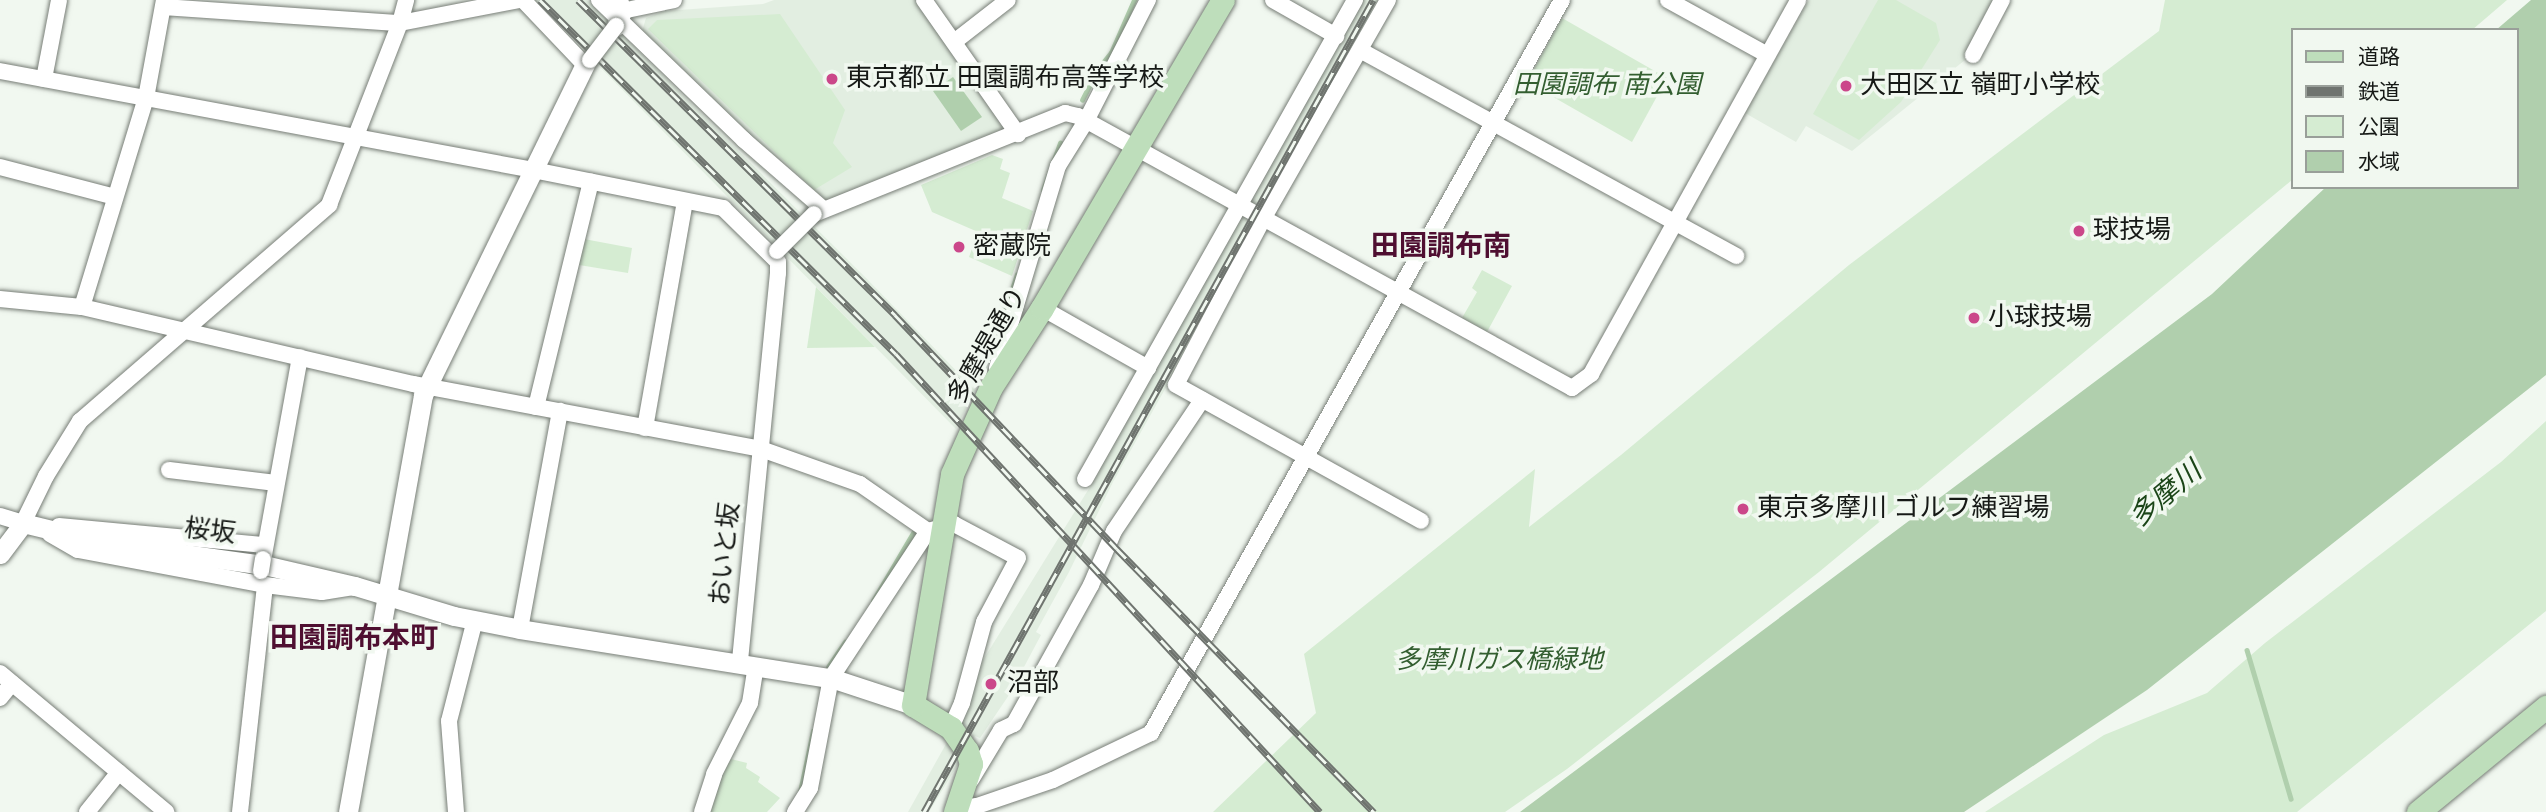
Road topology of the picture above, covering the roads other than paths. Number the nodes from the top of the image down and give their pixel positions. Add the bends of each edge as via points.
1 (60, 0) edge
2 (406, 0) edge
3 (522, 0) edge
4 (599, 0) edge
5 (674, 0) edge
6 (924, 0) edge
7 (1008, 0) edge
8 (1148, 0) edge
9 (1223, 0) edge
10 (1273, 0) edge
11 (1355, 0) edge
12 (1388, 0) edge
13 (1562, 0) edge
14 (1668, 0) edge
15 (1798, 0) edge
16 (2002, 0) edge
17 (164, 4) edge
18 (619, 15) edge
19 (400, 23) junction
20 (1336, 36) junction
21 (954, 42) junction
22 (1360, 50) junction
23 (1766, 54) junction
24 (1972, 55) dead end
25 (587, 62) junction
26 (0, 71) edge
27 (44, 79) junction
28 (146, 99) junction
29 (1086, 121) junction
30 (1493, 123) junction
31 (1018, 134) junction
32 (356, 139) junction
33 (1137, 148) junction
34 (0, 167) edge
35 (533, 170) junction
36 (591, 181) junction
37 (116, 197) junction
38 (685, 201) junction
39 (1241, 207) junction
40 (818, 212) junction
41 (1263, 219) junction
42 (1673, 223) junction
43 (774, 254) junction
44 (1736, 256) dead end
45 (1397, 294) junction
46 (0, 299) edge
47 (82, 307) junction
48 (1042, 308) junction
49 (181, 332) junction
50 (300, 358) junction
51 (1148, 368) junction
52 (426, 387) junction
53 (991, 387) junction
54 (1202, 400) junction
55 (536, 407) junction
56 (560, 411) junction
57 (645, 428) junction
58 (761, 449) junction
59 (1307, 456) junction
60 (170, 470) dead end
61 (1085, 479) dead end
62 (276, 483) junction
63 (0, 516) edge
64 (1421, 521) dead end
65 (31, 526) junction
66 (936, 528) junction
67 (0, 554) edge
68 (264, 565) junction
69 (355, 586) junction
70 (389, 596) junction
71 (475, 620) junction
72 (520, 629) junction
73 (748, 665) junction
74 (6, 678) edge
75 (831, 678) junction
76 (0, 698) edge
77 (913, 705) junction
78 (2546, 707) edge
79 (951, 728) junction
80 (119, 772) junction
81 (965, 781) junction
82 (955, 811) edge
83 (87, 812) edge
84 (166, 812) edge
85 (240, 812) edge
86 (348, 812) edge
87 (456, 812) edge
88 (702, 812) edge
89 (795, 812) edge
90 (2418, 812) edge

1 - 27 street
2 - 19 street
3 - 19 street
3 - 25 street
4 - 18 street
5 - 18 street
6 - 21 street
7 - 21 street
8 - 29 street
9 - 33 main road, 多摩堤通り
10 - 20 street
11 - 20 street
12 - 22 street
13 - 30 street
14 - 23 street
15 - 23 street
16 - 24 street
17 - 19 street
17 - 28 street
18 - 25 street, bridge
18 - 40 street
19 - 32 street
20 - 39 street
21 - 31 street
22 - 30 street
22 - 41 street
23 - 42 street
25 - 35 street
26 - 27 street
27 - 28 street
28 - 32 street
28 - 37 street
29 - 31 street via 1065,113
29 - 33 street
29 - 53 street via 1058,166
30 - 42 street
30 - 45 street
31 - 40 street
32 - 35 street
32 - 49 street via 329,205
33 - 39 street
33 - 48 main road, 多摩堤通り
34 - 37 street
35 - 36 street
35 - 52 street
36 - 38 street
36 - 55 street
37 - 47 street
38 - 43 street via 723,208
38 - 57 street
39 - 41 street
39 - 51 street
40 - 43 street, bridge
41 - 45 street
41 - 54 street via 1176,385
42 - 44 street
42 - 45 street via 1591,374 1575,386 1567,387
43 - 58 street, おいと坂 via 778,299
45 - 59 street
46 - 47 street
47 - 49 street
48 - 51 street
48 - 53 main road, 多摩堤通り
49 - 50 street
49 - 65 street via 80,421 46,476
50 - 52 street
50 - 62 street
51 - 61 street
52 - 55 street
52 - 70 street
53 - 66 main road, 多摩堤通り via 952,474
54 - 59 street
54 - 81 street via 1114,531 1091,584 1014,724 1001,730 972,780
55 - 56 street
56 - 57 street
56 - 72 street
57 - 58 street
58 - 66 street via 860,484
58 - 73 street, おいと坂
59 - 64 street
59 - 82 street via 1151,733 1053,780
60 - 62 street
62 - 68 street
63 - 65 street
65 - 67 street
65 - 68 street via 64,526
65 - 68 street via 78,550
65 - 69 street, 桜坂 via 157,552 264,565
66 - 75 street
66 - 77 main road, 多摩堤通り
66 - 79 street via 954,524 1018,558 985,622
68 - 69 street via 322,592
68 - 85 street
69 - 70 street, 桜坂
70 - 71 street, 桜坂
70 - 86 street
71 - 72 street, 桜坂
71 - 87 street via 449,721
72 - 73 street, 桜坂
73 - 75 street, 桜坂
73 - 88 street, おいと坂 via 750,703 714,774
74 - 76 street
74 - 80 street
75 - 77 street, 桜坂
75 - 89 street via 810,788
77 - 79 main road
78 - 90 main road
79 - 81 main road via 971,764
80 - 83 street
80 - 84 street
81 - 82 main road

